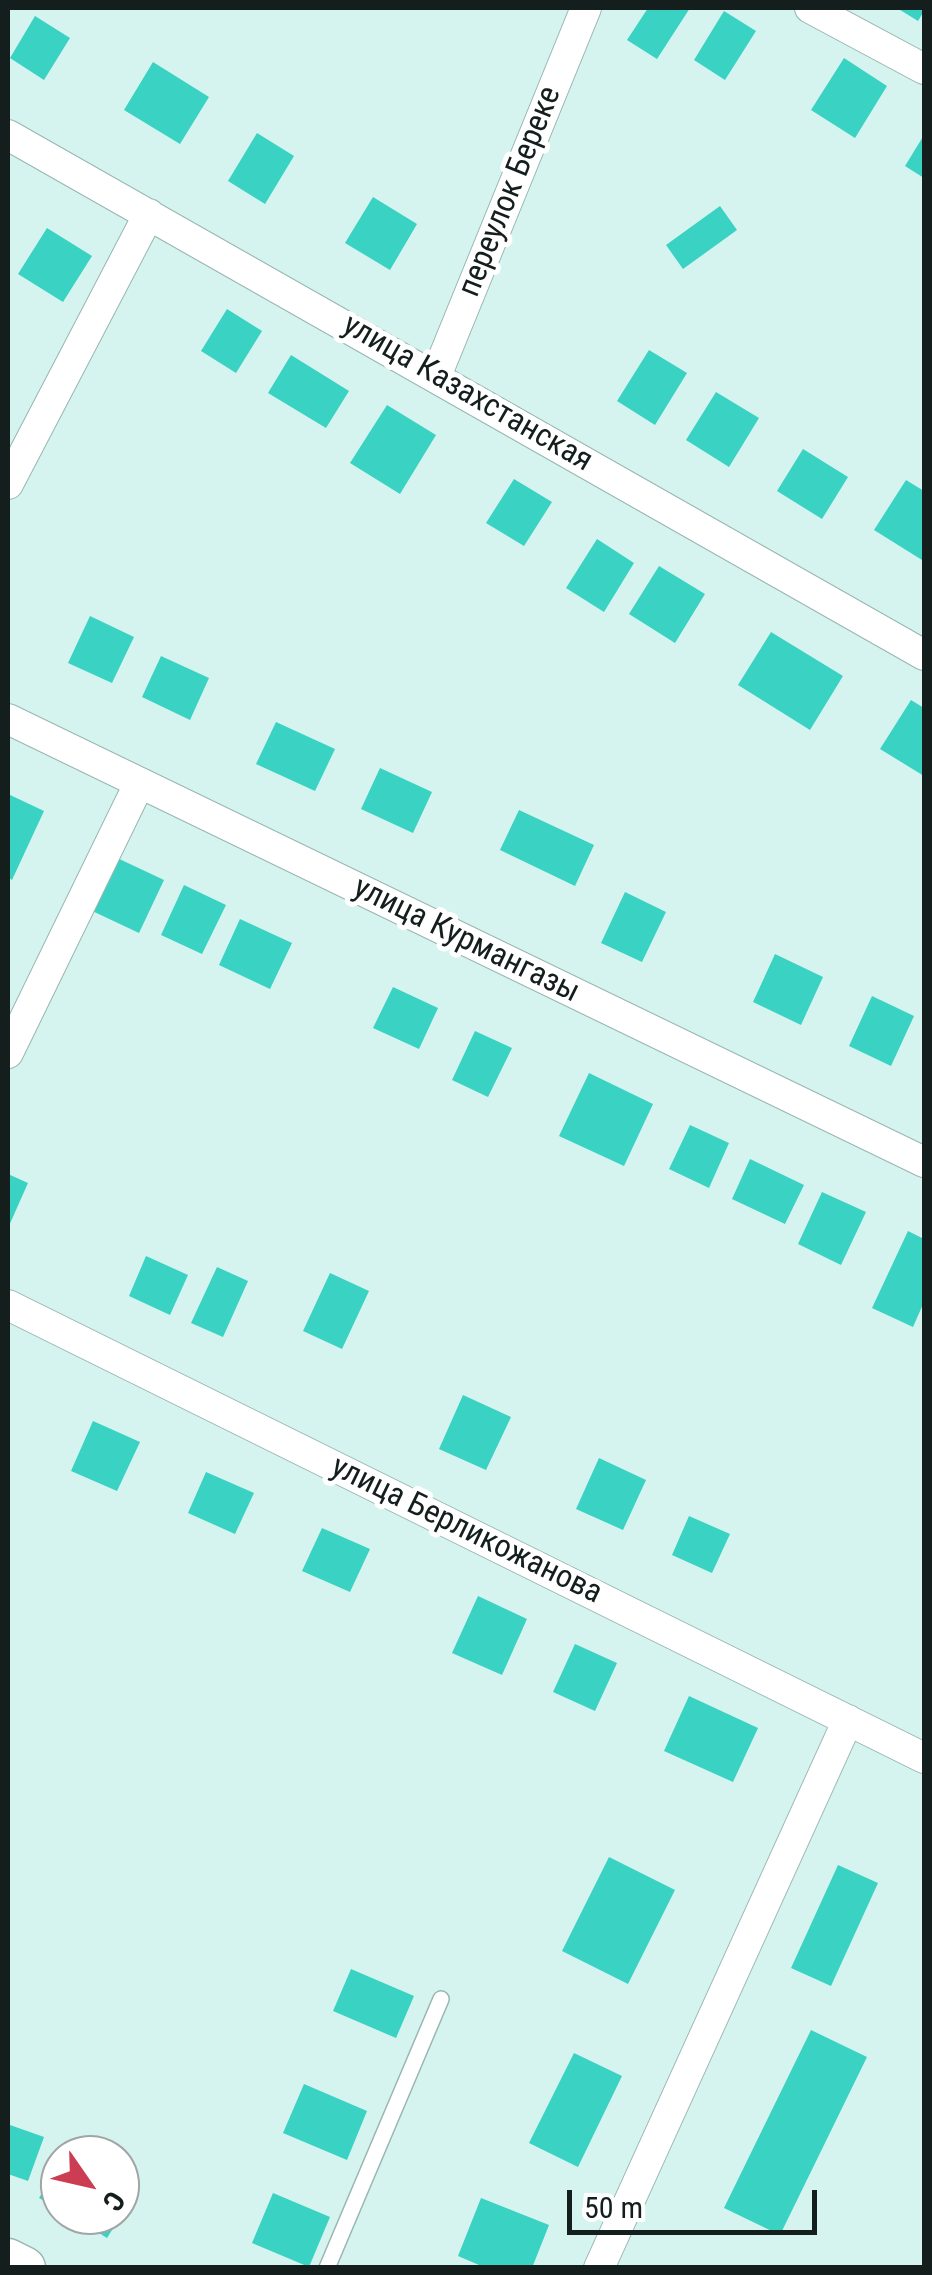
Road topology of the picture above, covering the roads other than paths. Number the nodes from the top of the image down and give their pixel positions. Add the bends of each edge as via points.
1 (586, 8) edge
2 (810, 8) edge
3 (924, 69) edge
4 (8, 135) edge
5 (148, 214) junction
6 (436, 376) junction
7 (8, 484) edge
8 (924, 655) edge
9 (8, 719) edge
10 (139, 784) junction
11 (8, 1052) edge
12 (924, 1162) edge
13 (8, 1305) edge
14 (848, 1720) junction
15 (924, 1758) edge
16 (441, 1999) dead end
17 (8, 2260) edge
18 (24, 2268) edge
19 (327, 2268) edge
20 (599, 2268) edge

1 - 6 street, переулок Береке
2 - 3 street
4 - 5 street, улица Казахстанская
5 - 6 street, улица Казахстанская
5 - 7 street
6 - 8 street, улица Казахстанская
9 - 10 street, улица Курмангазы
10 - 11 street
10 - 12 street, улица Курмангазы
13 - 14 street, улица Берликожанова
14 - 15 street, улица Берликожанова
14 - 20 street
16 - 19 lane
17 - 18 main road

